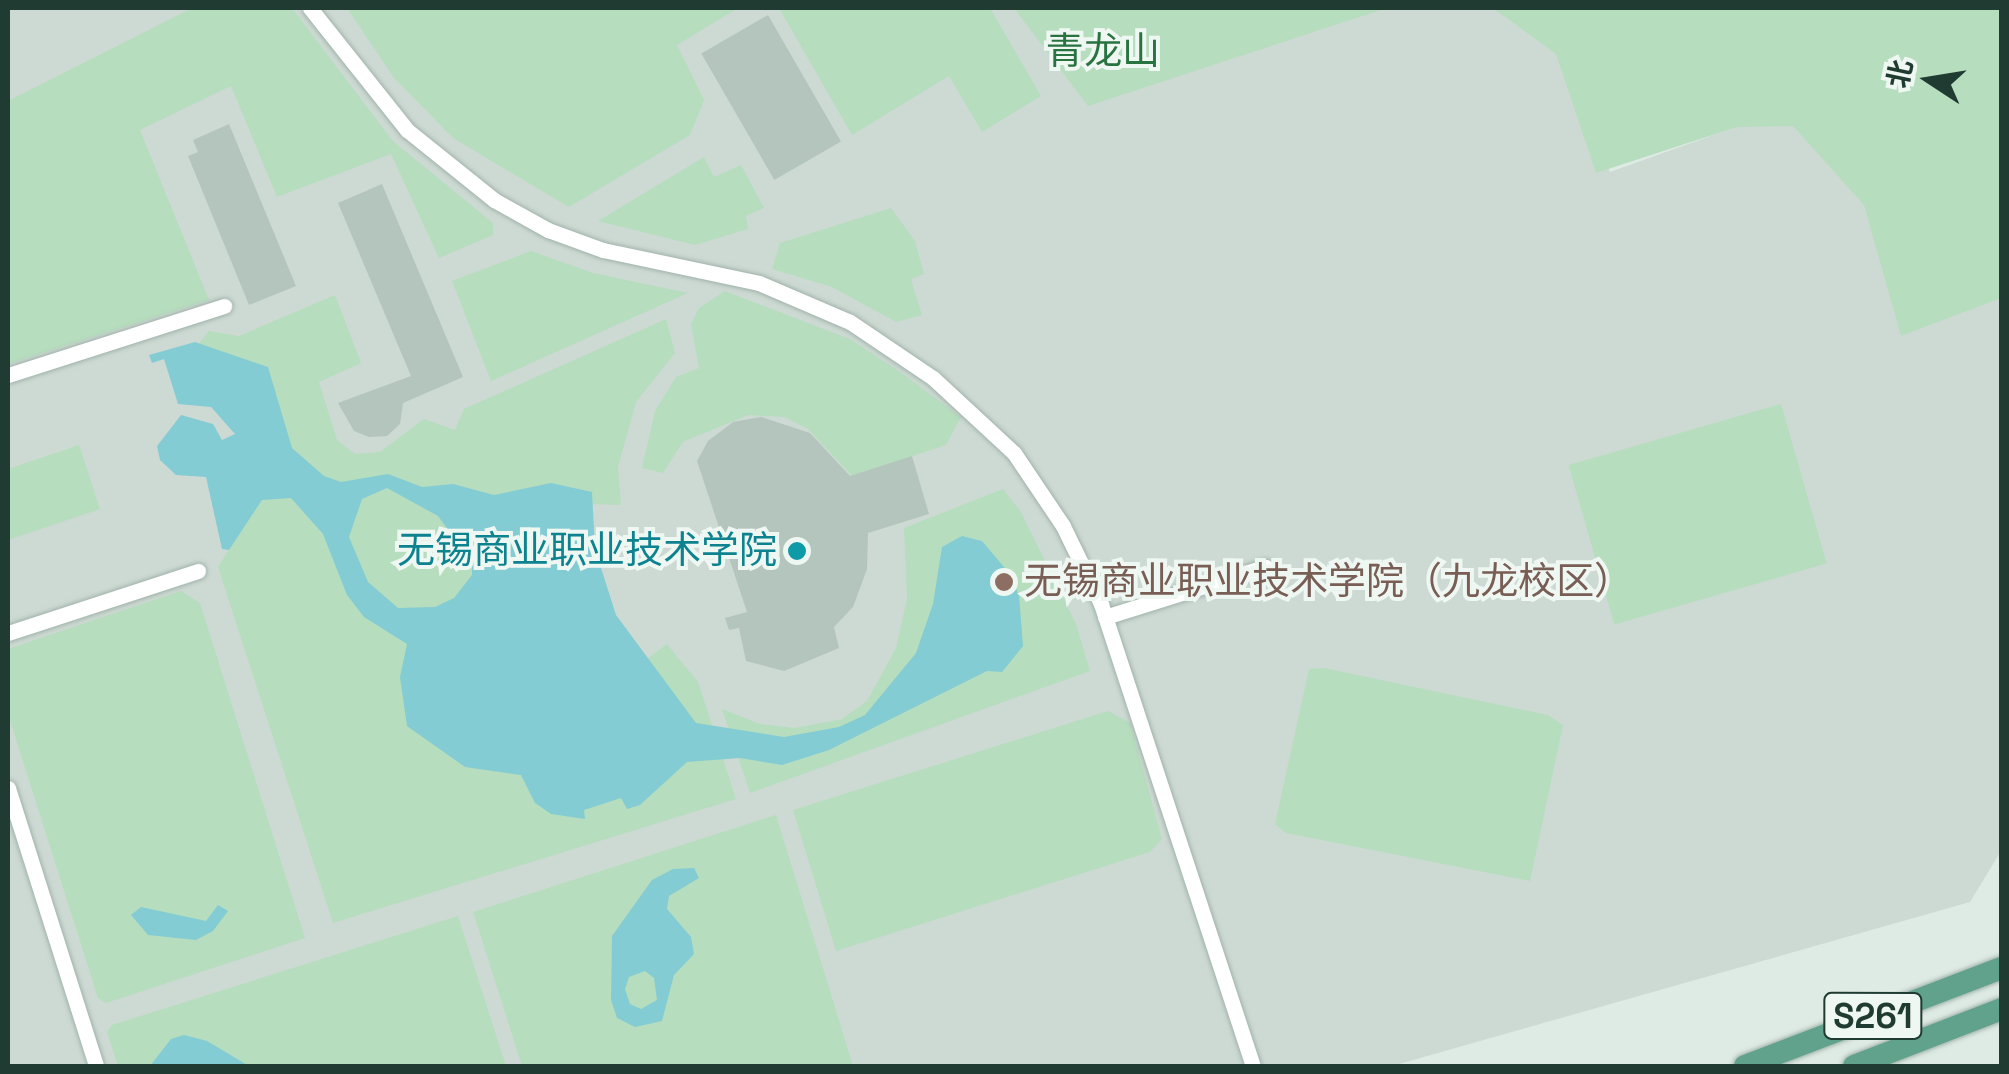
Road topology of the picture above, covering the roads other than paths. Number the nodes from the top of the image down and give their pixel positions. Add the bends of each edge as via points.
1 (310, 8) edge
2 (224, 306) dead end
3 (8, 374) edge
4 (1265, 568) dead end
5 (198, 571) dead end
6 (1105, 617) junction
7 (8, 633) edge
8 (8, 788) edge
9 (2002, 968) edge
10 (2002, 1009) edge
11 (1246, 1065) edge
12 (96, 1066) edge
13 (1745, 1066) edge
14 (1854, 1066) edge

1 - 6 street via 406,130 494,200 602,250 759,283 894,349 1014,454 1084,563
2 - 3 street
4 - 6 street
5 - 7 street
6 - 11 street
8 - 12 street
9 - 13 main road, S261
10 - 14 main road, S261

